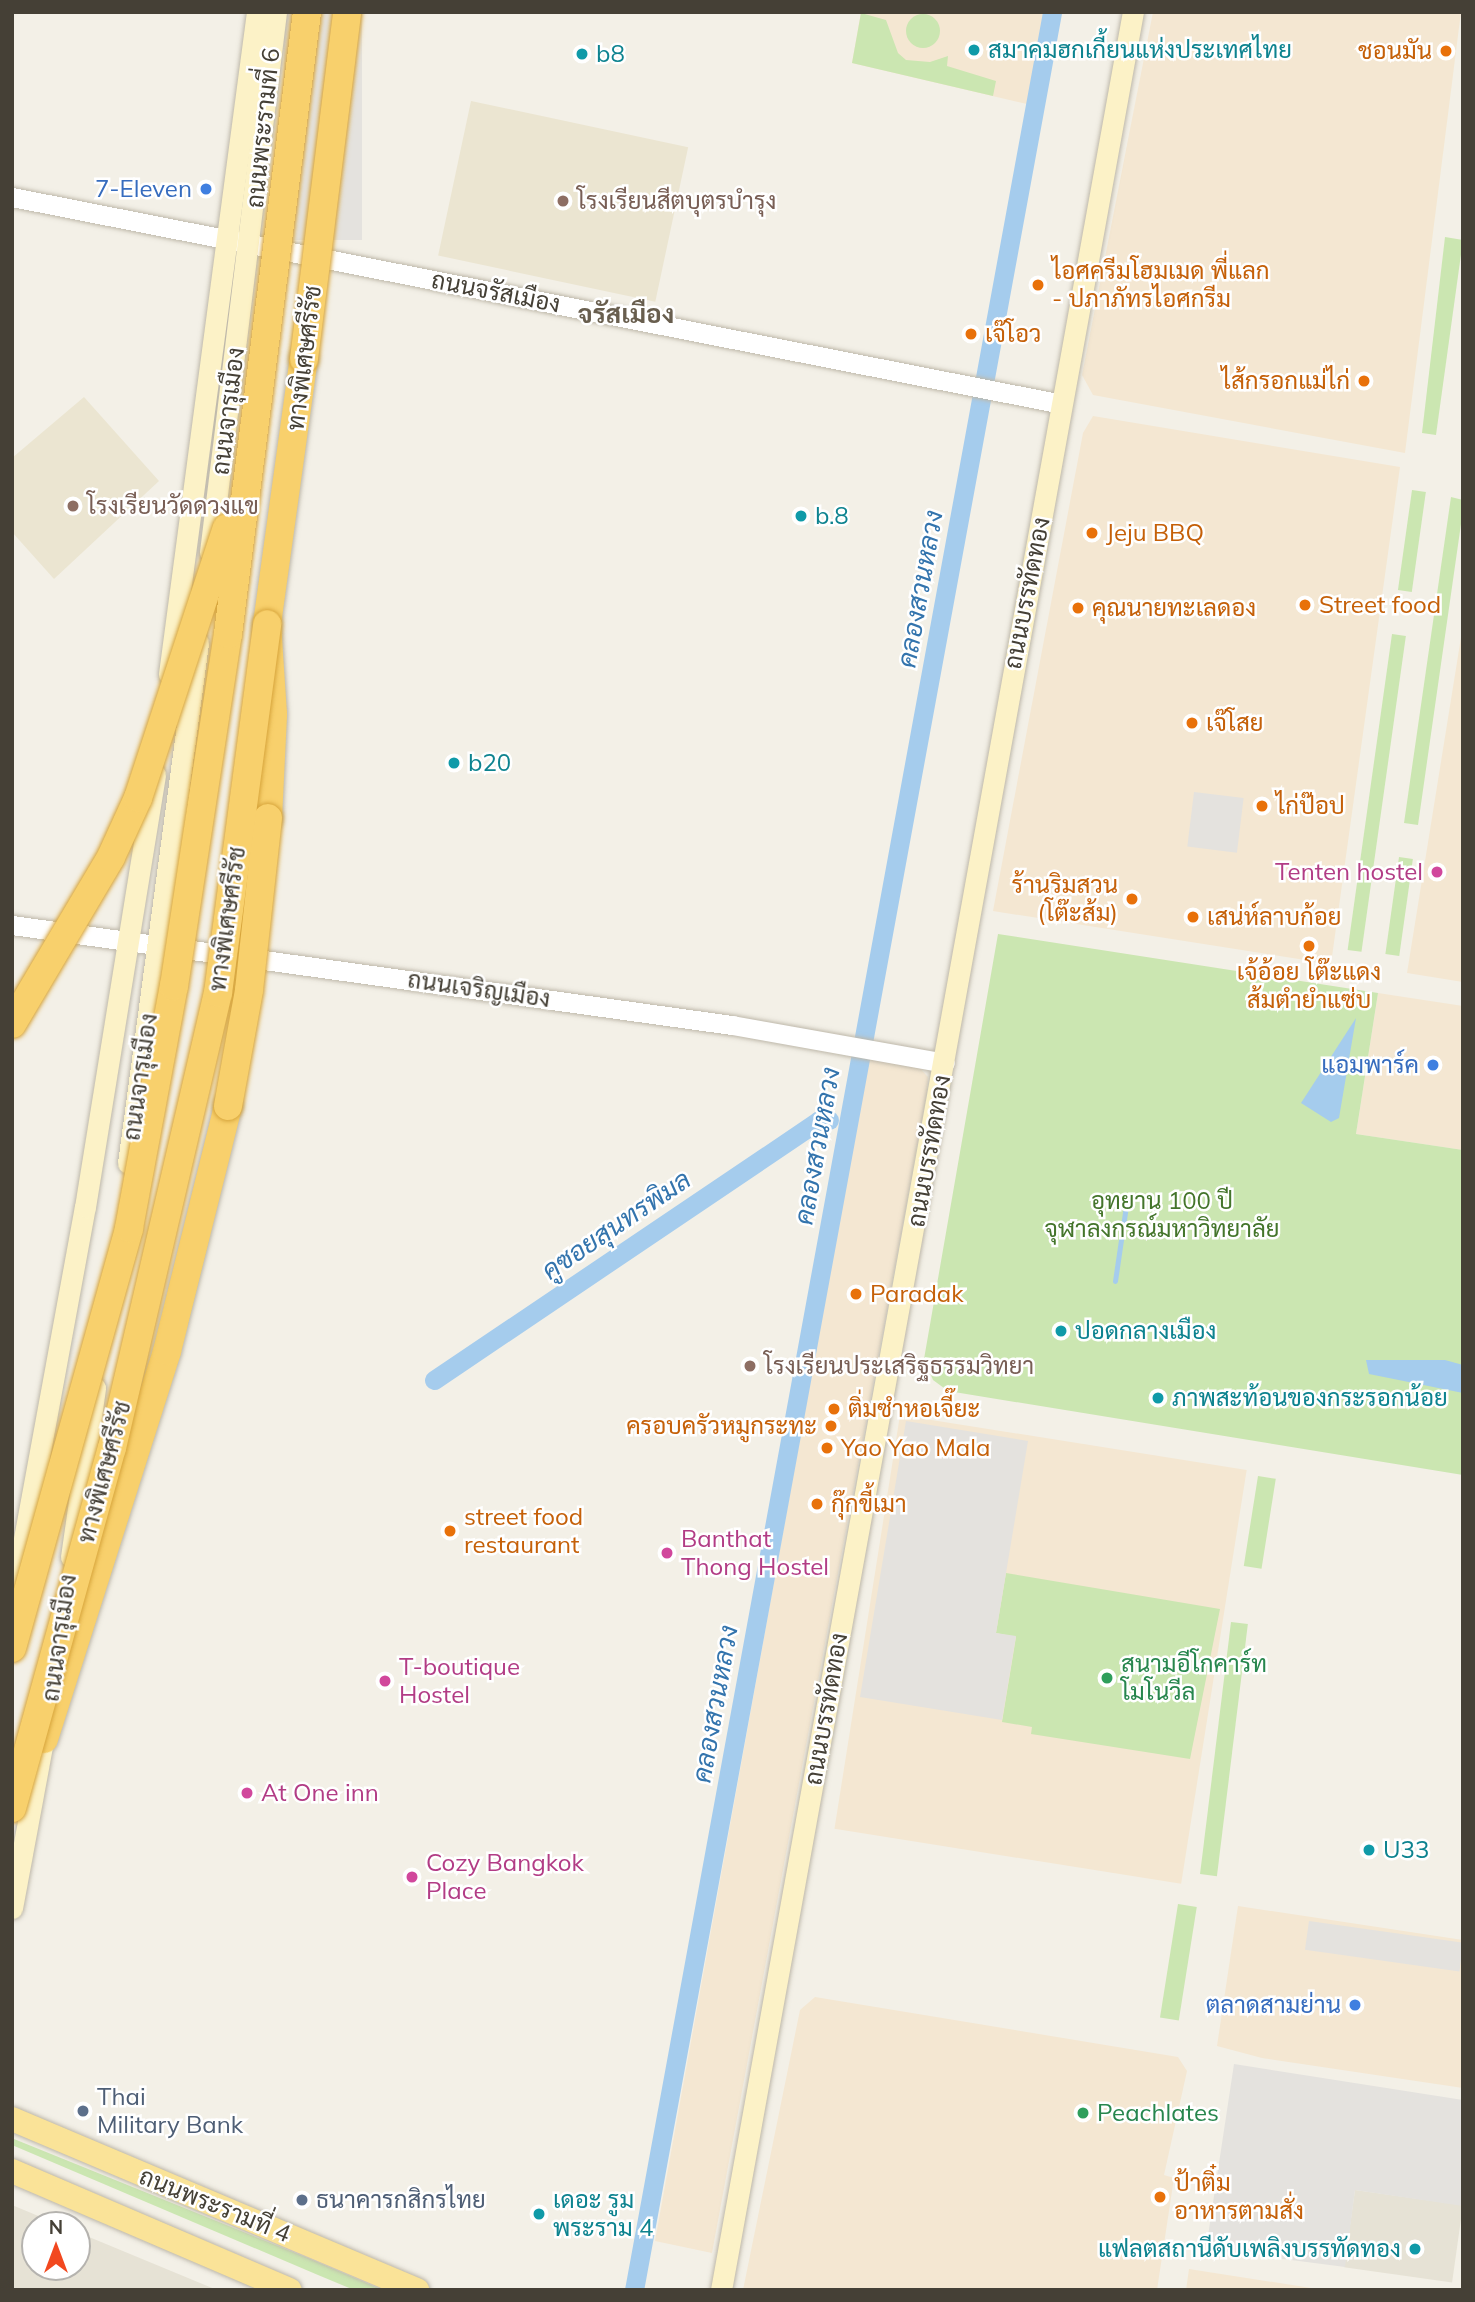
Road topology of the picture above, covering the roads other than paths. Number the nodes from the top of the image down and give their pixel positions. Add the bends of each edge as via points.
1 (257, 12) edge
2 (276, 12) edge
3 (307, 12) edge
4 (347, 12) edge
5 (1133, 12) edge
6 (12, 197) edge
7 (227, 239) junction
8 (250, 243) junction
9 (1062, 404) junction
10 (246, 466) junction
11 (267, 624) junction
12 (12, 925) edge
13 (128, 943) junction
14 (159, 947) junction
15 (12, 1024) edge
16 (945, 1063) junction
17 (12, 1604) edge
18 (12, 1648) edge
19 (44, 1740) junction
20 (12, 1808) edge
21 (12, 1908) edge
22 (12, 2119) edge
23 (12, 2171) edge
24 (290, 2290) edge
25 (417, 2290) edge
26 (721, 2290) edge

1 - 7 main road, ถนนพระรามที่ 6
2 - 8 main road, ถนนพระรามที่ 6
3 - 10 highway, ทางพิเศษศรีรัช, bridge
4 - 11 highway, ทางพิเศษศรีรัช, bridge
5 - 9 main road, ถนนบรรทัดทอง
6 - 7 street, ถนนจรัสเมือง
7 - 8 street, ถนนจรัสเมือง
7 - 13 main road, ถนนจารุเมือง
8 - 9 street, ถนนจรัสเมือง
8 - 14 main road, ถนนจารุเมือง
9 - 16 main road, ถนนบรรทัดทอง
10 - 15 highway, bridge via 138,798 111,857
10 - 18 highway, ทางพิเศษศรีรัช, bridge via 228,634 174,986 129,1228
11 - 19 highway, bridge via 273,714 268,818 249,990 228,1106 167,1351
11 - 20 highway, ทางพิเศษศรีรัช, bridge via 218,993 112,1448
12 - 13 street, ถนนเจริญเมือง
13 - 14 street, ถนนเจริญเมือง
13 - 17 main road, ถนนจารุเมือง
14 - 16 street, ถนนเจริญเมือง via 858,1046
14 - 19 main road, ถนนจารุเมือง
16 - 26 main road, ถนนบรรทัดทอง
19 - 21 main road, ถนนจารุเมือง
22 - 25 main road, ถนนพระรามที่ 4
23 - 24 main road, ถนนพระรามที่ 4

